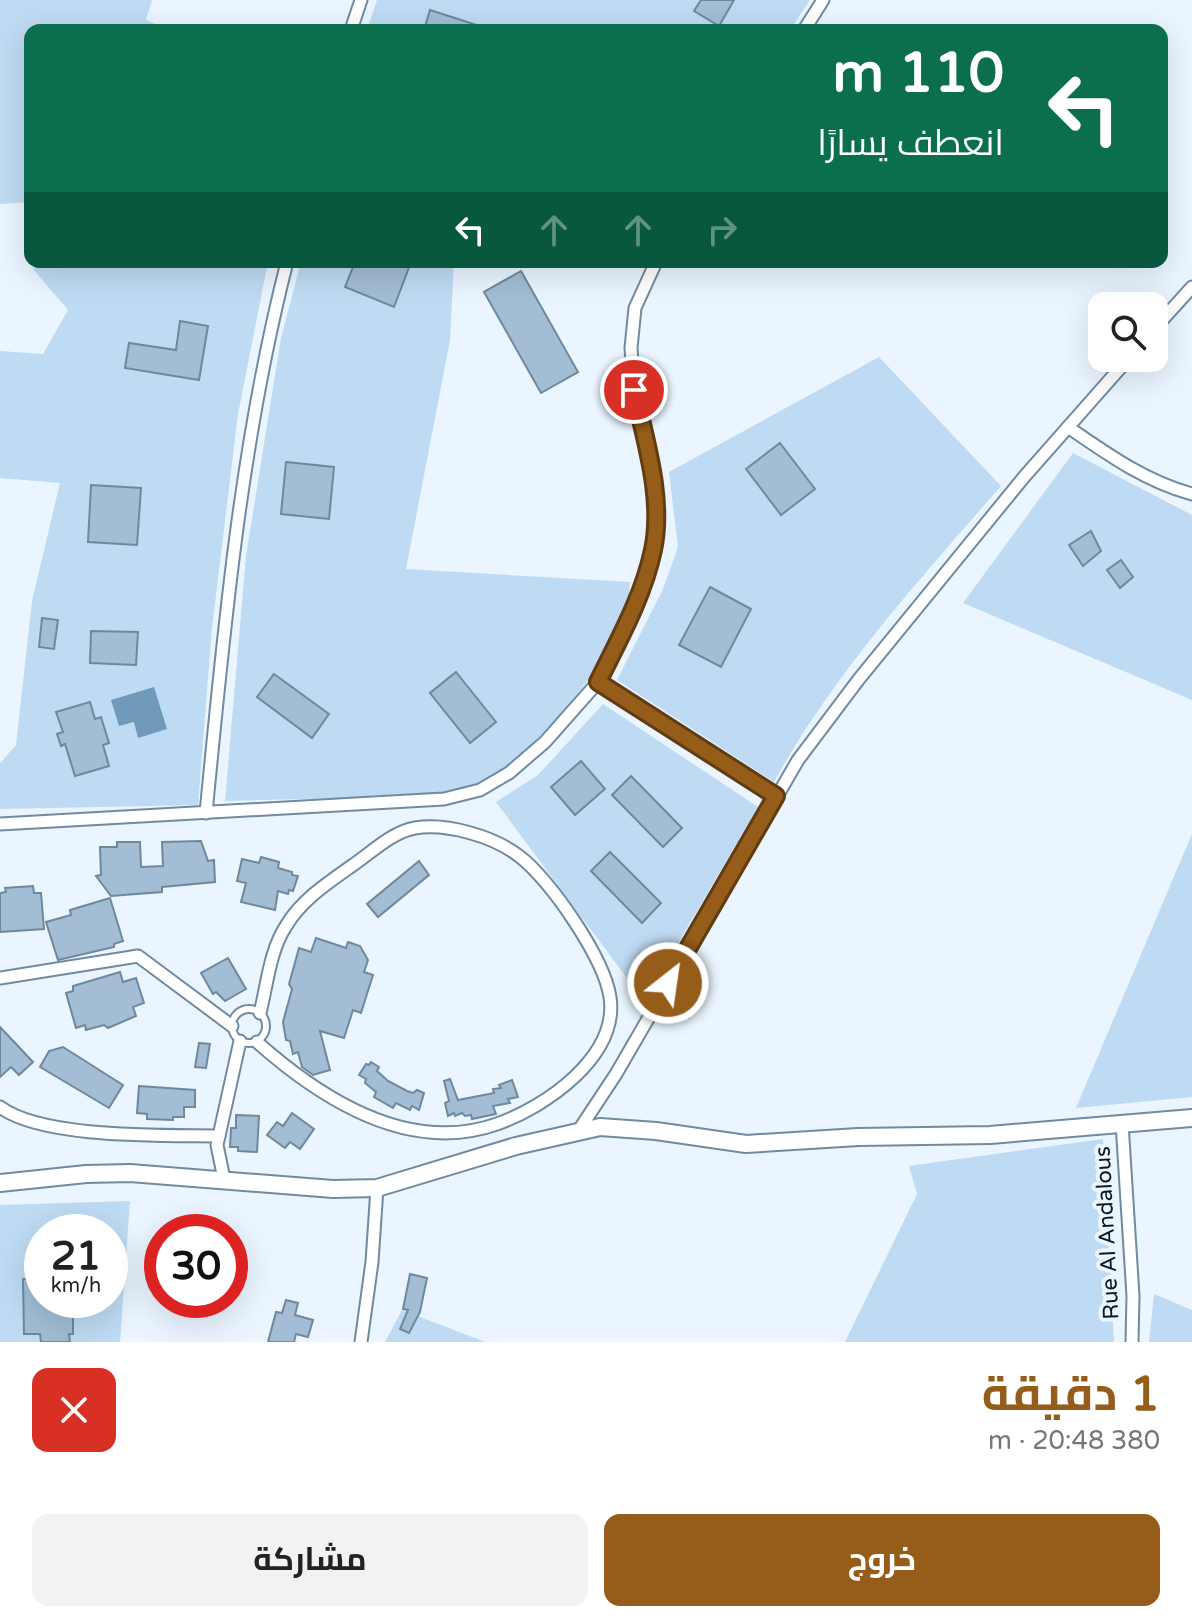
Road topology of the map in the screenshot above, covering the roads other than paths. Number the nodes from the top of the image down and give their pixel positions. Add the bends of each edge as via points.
1 (361, 0) edge
2 (823, 0) edge
3 (353, 24) edge
4 (808, 24) edge
5 (285, 268) edge
6 (653, 268) edge
7 (1192, 287) edge
8 (1168, 314) edge
9 (1117, 372) edge
10 (1068, 427) junction
11 (1192, 494) edge
12 (598, 682) junction
13 (776, 796) junction
14 (206, 813) junction
15 (0, 824) edge
16 (0, 978) edge
17 (260, 1013) junction
18 (232, 1026) junction
19 (240, 1041) junction
20 (257, 1042) junction
21 (0, 1107) edge
22 (1192, 1118) edge
23 (1122, 1123) junction
24 (579, 1130) junction
25 (219, 1136) junction
26 (224, 1179) junction
27 (0, 1183) edge
28 (377, 1188) junction
29 (361, 1342) edge
30 (1132, 1342) edge

1 - 3 street
2 - 4 street
5 - 14 street via 265,348 228,588
6 - 12 street via 635,308 631,348 656,509 654,547 644,585
7 - 8 street
9 - 10 street
10 - 11 street via 1122,464
10 - 13 street via 859,679
12 - 13 street
12 - 14 street via 545,742 480,790 444,799
13 - 24 street
14 - 15 street
16 - 18 street via 138,956
17 - 18 lane via 245,1009
17 - 20 lane via 266,1028
17 - 20 street via 276,949 293,915 396,835 418,828 463,832 519,856 579,929 610,998 603,1037 573,1079 514,1118 479,1130 422,1132 379,1120 312,1087
18 - 19 lane
19 - 20 lane
19 - 25 street
21 - 25 street via 49,1125 104,1134
22 - 23 street
23 - 24 street via 990,1135 746,1144 646,1130
23 - 30 street, Rue Al Andalous
24 - 28 street
25 - 26 street
26 - 27 street via 86,1174
26 - 28 street
28 - 29 street

